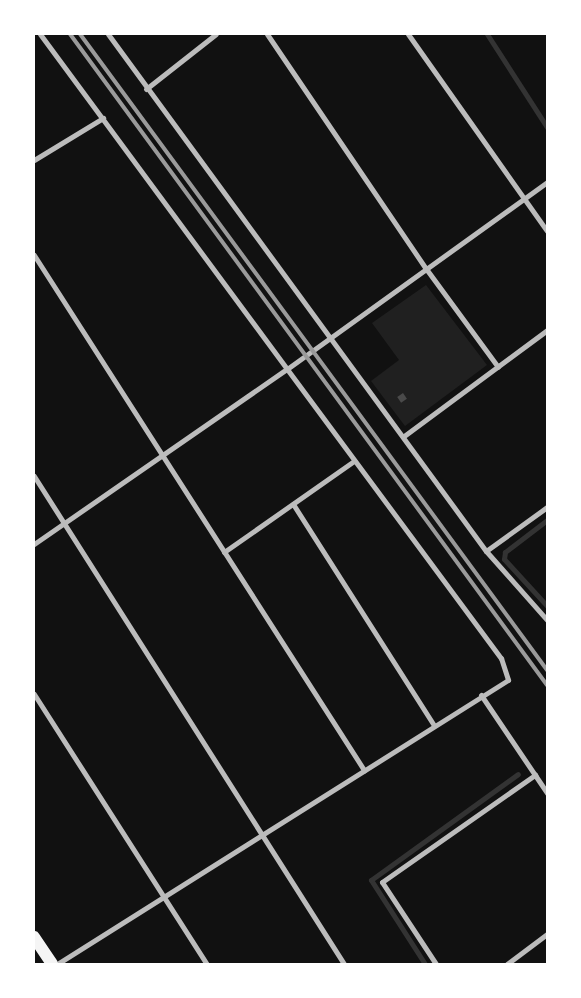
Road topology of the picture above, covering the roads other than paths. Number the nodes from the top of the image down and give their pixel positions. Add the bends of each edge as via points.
1 (40, 34) edge
2 (108, 34) edge
3 (216, 34) edge
4 (267, 34) edge
5 (408, 34) edge
6 (146, 88) junction
7 (103, 118) junction
8 (34, 160) edge
9 (547, 182) edge
10 (524, 199) junction
11 (547, 231) edge
12 (34, 255) edge
13 (427, 270) junction
14 (547, 330) edge
15 (332, 340) junction
16 (498, 367) junction
17 (287, 369) junction
18 (404, 436) junction
19 (161, 456) junction
20 (354, 461) junction
21 (34, 476) edge
22 (293, 504) junction
23 (547, 507) edge
24 (64, 525) junction
25 (34, 544) edge
26 (486, 551) junction
27 (224, 552) junction
28 (547, 620) edge
29 (34, 694) edge
30 (481, 696) junction
31 (434, 725) junction
32 (364, 770) junction
33 (535, 775) junction
34 (547, 793) edge
35 (263, 835) junction
36 (164, 896) junction
37 (547, 934) edge
38 (34, 937) edge
39 (52, 964) edge
40 (57, 964) edge
41 (206, 964) edge
42 (344, 964) edge
43 (436, 964) edge
44 (507, 964) edge

1 - 7 street
2 - 6 street
3 - 6 street
4 - 13 street
5 - 10 street
6 - 15 street
7 - 8 street
7 - 17 street
9 - 10 street
10 - 11 street
10 - 13 street
12 - 19 street
13 - 15 street
13 - 16 street
14 - 16 street
15 - 17 street
15 - 18 street
16 - 18 street
17 - 19 street
17 - 20 street
18 - 26 street
19 - 24 street
19 - 27 street
20 - 22 street
20 - 30 street via 501,658 508,680
21 - 24 street
22 - 27 street
22 - 31 street
23 - 26 street
24 - 25 street
24 - 35 street
26 - 28 street
27 - 32 street
29 - 36 street
30 - 31 street
30 - 33 street
31 - 32 street
32 - 35 street
33 - 34 street
33 - 43 street via 382,882
35 - 36 street
35 - 42 street
36 - 40 street
36 - 41 street
37 - 44 street
38 - 39 main road

